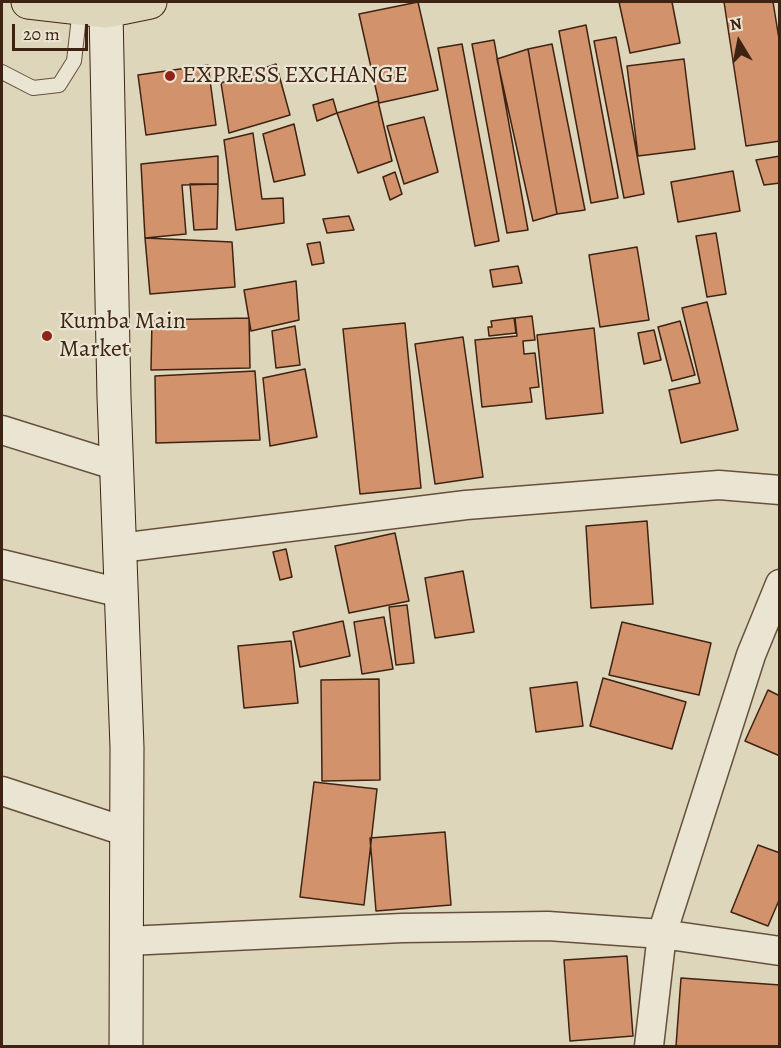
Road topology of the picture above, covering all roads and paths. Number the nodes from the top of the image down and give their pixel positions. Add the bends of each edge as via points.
1 (28, 2) edge
2 (150, 2) edge
3 (97, 7) edge
4 (2, 72) edge
5 (2, 430) edge
6 (117, 466) junction
7 (780, 490) edge
8 (120, 548) junction
9 (2, 564) edge
10 (780, 584) edge
11 (122, 593) junction
12 (2, 791) edge
13 (127, 832) junction
14 (662, 934) junction
15 (127, 940) junction
16 (780, 951) edge
17 (126, 1047) edge
18 (649, 1047) edge

1 - 3 highway
2 - 3 highway
3 - 4 lane via 59,85 33,88
3 - 6 street
5 - 6 street
6 - 8 street
7 - 8 street via 719,485 466,505
8 - 11 street
9 - 11 street
10 - 14 street via 752,656
11 - 13 street
12 - 13 street
13 - 15 street
14 - 15 street via 548,926
14 - 16 street
14 - 18 street
15 - 17 street

